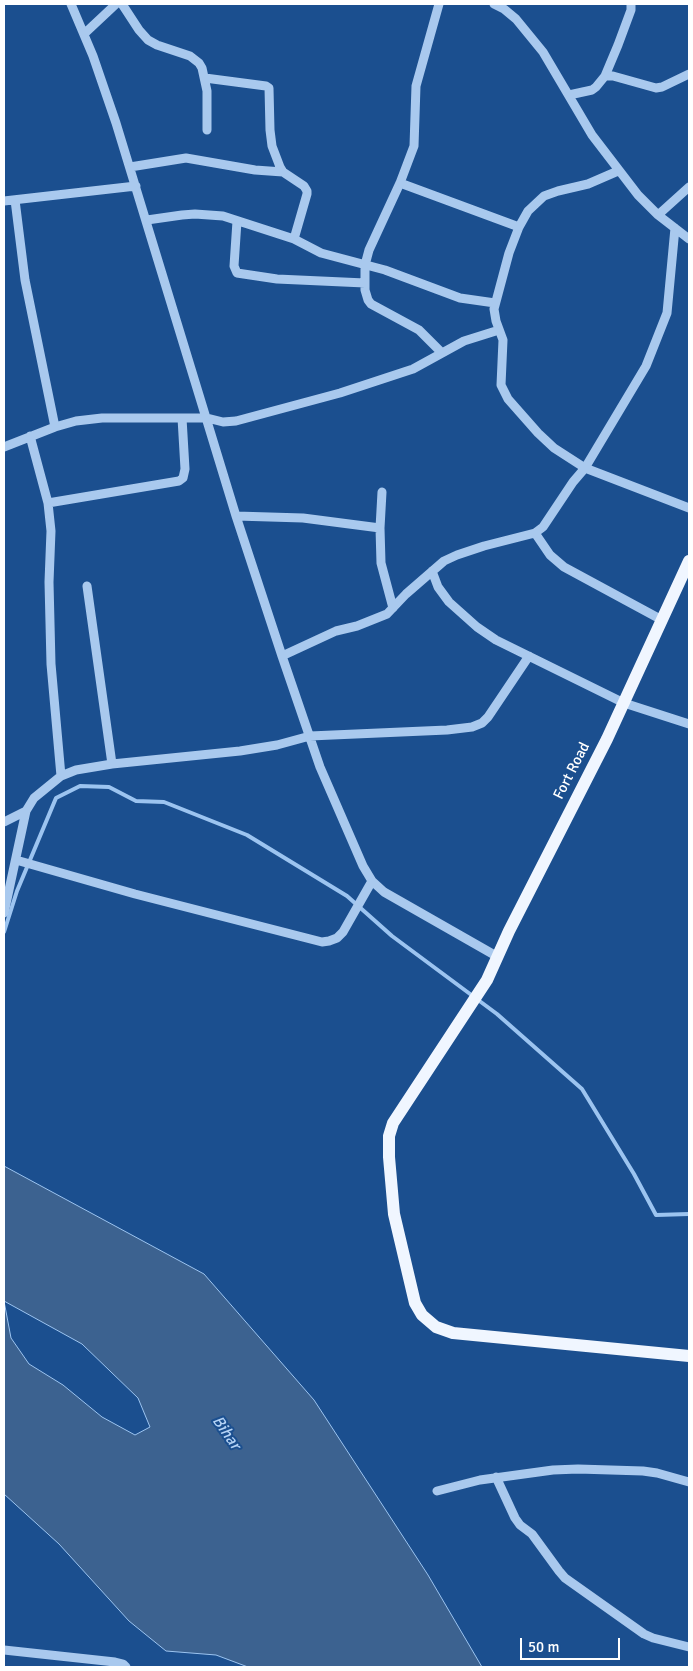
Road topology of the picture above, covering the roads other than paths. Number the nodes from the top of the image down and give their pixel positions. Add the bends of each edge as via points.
1 (71, 4) edge
2 (116, 4) edge
3 (122, 4) edge
4 (439, 4) edge
5 (494, 4) edge
6 (631, 4) edge
7 (84, 34) junction
8 (689, 74) edge
9 (605, 76) junction
10 (205, 78) junction
11 (569, 95) junction
12 (207, 130) dead end
13 (130, 167) junction
14 (618, 171) junction
15 (283, 172) junction
16 (400, 183) junction
17 (136, 186) junction
18 (689, 187) edge
19 (15, 200) junction
20 (4, 201) edge
21 (658, 215) junction
22 (146, 220) junction
23 (237, 221) junction
24 (519, 227) junction
25 (675, 228) junction
26 (294, 239) junction
27 (689, 239) edge
28 (365, 265) junction
29 (365, 283) junction
30 (495, 303) junction
31 (499, 330) junction
32 (442, 353) junction
33 (182, 418) junction
34 (207, 418) junction
35 (54, 427) junction
36 (30, 436) junction
37 (4, 447) edge
38 (585, 468) junction
39 (382, 492) dead end
40 (48, 502) junction
41 (689, 508) edge
42 (236, 516) junction
43 (380, 528) junction
44 (535, 534) junction
45 (689, 561) edge
46 (432, 571) junction
47 (87, 586) dead end
48 (393, 608) junction
49 (662, 620) junction
50 (282, 656) junction
51 (529, 656) junction
52 (624, 703) junction
53 (689, 724) edge
54 (310, 736) junction
55 (112, 764) junction
56 (61, 776) junction
57 (26, 811) junction
58 (4, 822) edge
59 (16, 860) junction
60 (372, 881) junction
61 (4, 913) edge
62 (498, 957) junction
63 (689, 1356) edge
64 (496, 1477) junction
65 (689, 1482) edge
66 (438, 1491) dead end
67 (689, 1647) edge
68 (4, 1650) edge
69 (91, 1664) edge
70 (126, 1667) edge

1 - 7 street
2 - 7 street
3 - 10 street via 148,40 195,59
4 - 16 street via 416,86 414,146
5 - 11 street via 516,19 529,34
6 - 9 street
7 - 13 street
8 - 9 street via 662,88
9 - 11 street via 592,90
10 - 12 street
10 - 15 street via 269,88 272,146
11 - 14 street
13 - 15 street via 186,158
13 - 17 street
14 - 21 street
14 - 24 street via 588,184 544,196 528,211
15 - 26 street via 304,186 307,194
16 - 24 street
16 - 28 street via 372,242
17 - 19 street
17 - 22 street
18 - 21 street
19 - 20 street
19 - 35 street via 25,280
21 - 25 street
22 - 23 street via 195,214 223,216
22 - 34 street
23 - 26 street
23 - 29 street via 234,266 237,273 277,279
24 - 30 street
25 - 27 street
25 - 38 street via 669,303 664,324 638,380
26 - 28 street via 321,253
28 - 29 street
28 - 30 street via 460,298
29 - 32 street via 366,296 371,304 414,326
30 - 31 street via 494,315
31 - 32 street via 464,341
31 - 38 street via 503,340 501,385 508,399 545,440
32 - 34 street via 413,368 340,393 230,422
33 - 34 street
33 - 35 street via 102,418
33 - 40 street via 185,469 179,481
34 - 42 street
35 - 36 street
36 - 37 street
36 - 40 street
38 - 41 street
38 - 44 street via 551,518
39 - 43 street
40 - 56 street via 52,664
42 - 43 street via 303,518
42 - 50 street
43 - 48 street via 382,563
44 - 46 street via 457,555
44 - 49 street via 564,568
45 - 49 main road, Fort Road
46 - 48 street
46 - 51 street via 449,602 476,627
47 - 55 street
48 - 50 street via 387,614 336,631
49 - 52 main road, Fort Road
50 - 54 street
51 - 52 street
51 - 54 street via 482,724 447,730
52 - 53 street
52 - 62 main road, Fort Road
54 - 55 street via 240,751
54 - 60 street via 320,767
55 - 56 street
56 - 57 street via 34,798
57 - 58 street
57 - 59 street
59 - 60 street via 322,942 338,938 343,932
59 - 61 street
60 - 62 street via 400,902
62 - 63 main road, Fort Road via 475,999 393,1123 389,1136 394,1214 415,1303 422,1315 436,1327 453,1333
64 - 65 street via 553,1470 643,1471
64 - 66 street
64 - 67 street via 515,1518 536,1539 565,1578 644,1634
68 - 69 street
69 - 70 street via 115,1662

